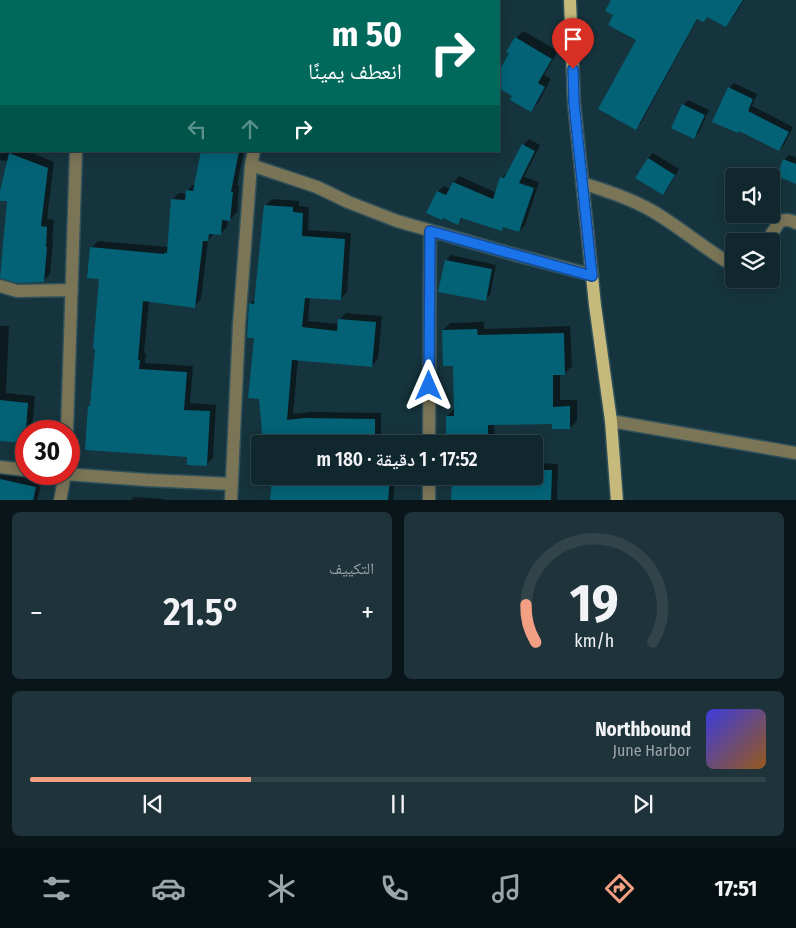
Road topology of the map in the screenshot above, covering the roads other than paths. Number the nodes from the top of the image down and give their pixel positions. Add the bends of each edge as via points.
1 (570, 0) edge
2 (76, 152) edge
3 (254, 152) edge
4 (251, 166) junction
5 (582, 182) junction
6 (796, 223) edge
7 (430, 231) junction
8 (772, 233) edge
9 (725, 261) edge
10 (592, 276) junction
11 (0, 286) edge
12 (72, 290) junction
13 (67, 420) edge
14 (611, 421) junction
15 (429, 435) edge
16 (796, 453) edge
17 (0, 468) edge
18 (15, 469) edge
19 (232, 484) junction
20 (429, 485) edge
21 (60, 500) edge
22 (231, 500) edge
23 (429, 500) edge
24 (617, 500) edge

1 - 5 main road via 574,103
2 - 12 street
3 - 4 street
4 - 7 street
4 - 19 street
5 - 9 street via 654,212
5 - 10 main road
6 - 8 street via 780,221
7 - 10 street
7 - 15 street
10 - 14 main road
11 - 12 street via 17,291
12 - 13 street
14 - 16 street
14 - 24 main road
17 - 18 street
19 - 21 street via 65,474
19 - 22 street
20 - 23 street

